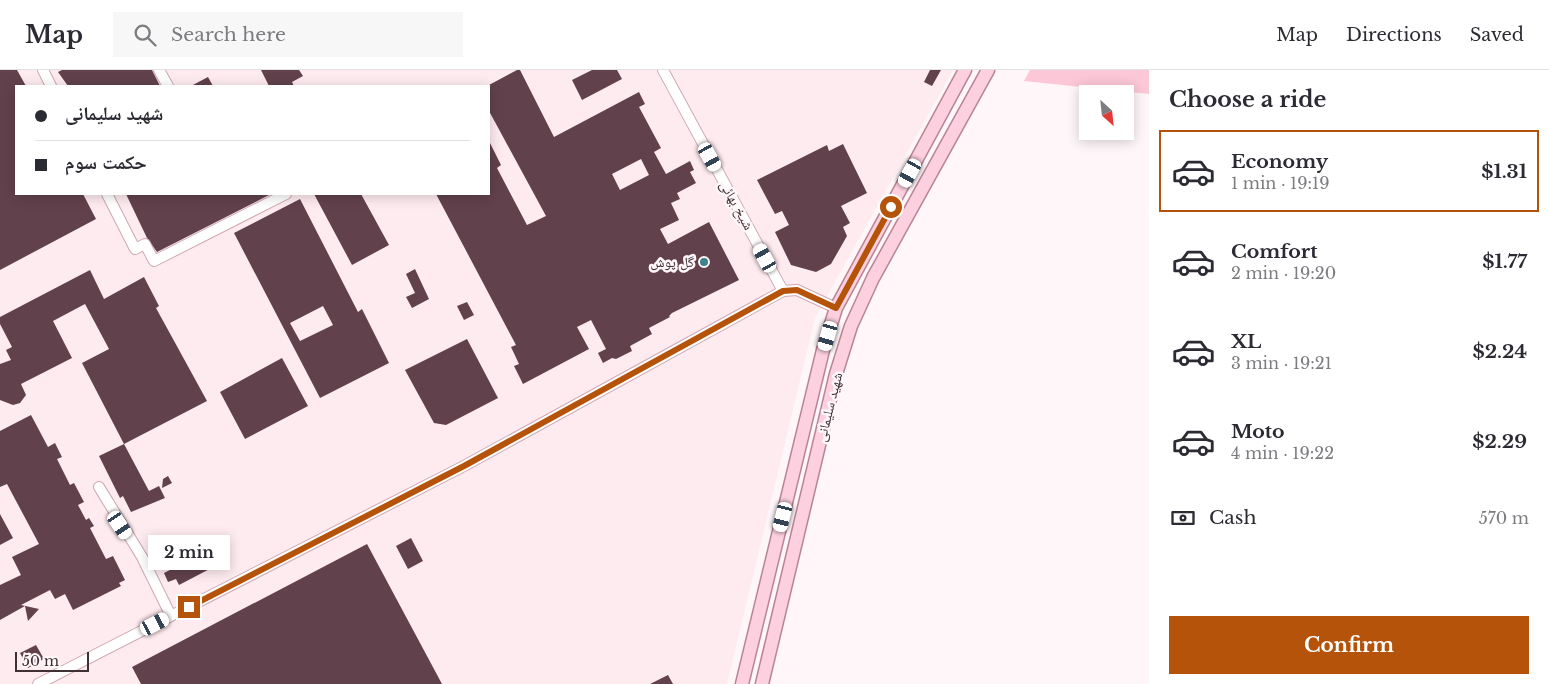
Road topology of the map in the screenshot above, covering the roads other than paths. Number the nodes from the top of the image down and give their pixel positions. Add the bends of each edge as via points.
1 (43, 70) edge
2 (159, 70) edge
3 (663, 70) edge
4 (966, 70) edge
5 (988, 70) edge
6 (50, 85) edge
7 (167, 85) edge
8 (107, 195) edge
9 (284, 195) edge
10 (783, 291) junction
11 (836, 308) junction
12 (99, 487) dead end
13 (171, 616) junction
14 (38, 684) edge
15 (742, 684) edge
16 (762, 684) edge

1 - 6 street
2 - 7 street
3 - 10 street, شیخ بهائی
4 - 11 main road, شهید سلیمانی
5 - 16 main road, شهید سلیمانی via 873,278 851,326 836,374
8 - 9 street via 135,249 144,244 154,261
10 - 11 street via 797,290
10 - 13 street via 464,466
11 - 15 main road, شهید سلیمانی
12 - 13 street via 142,557
13 - 14 street

